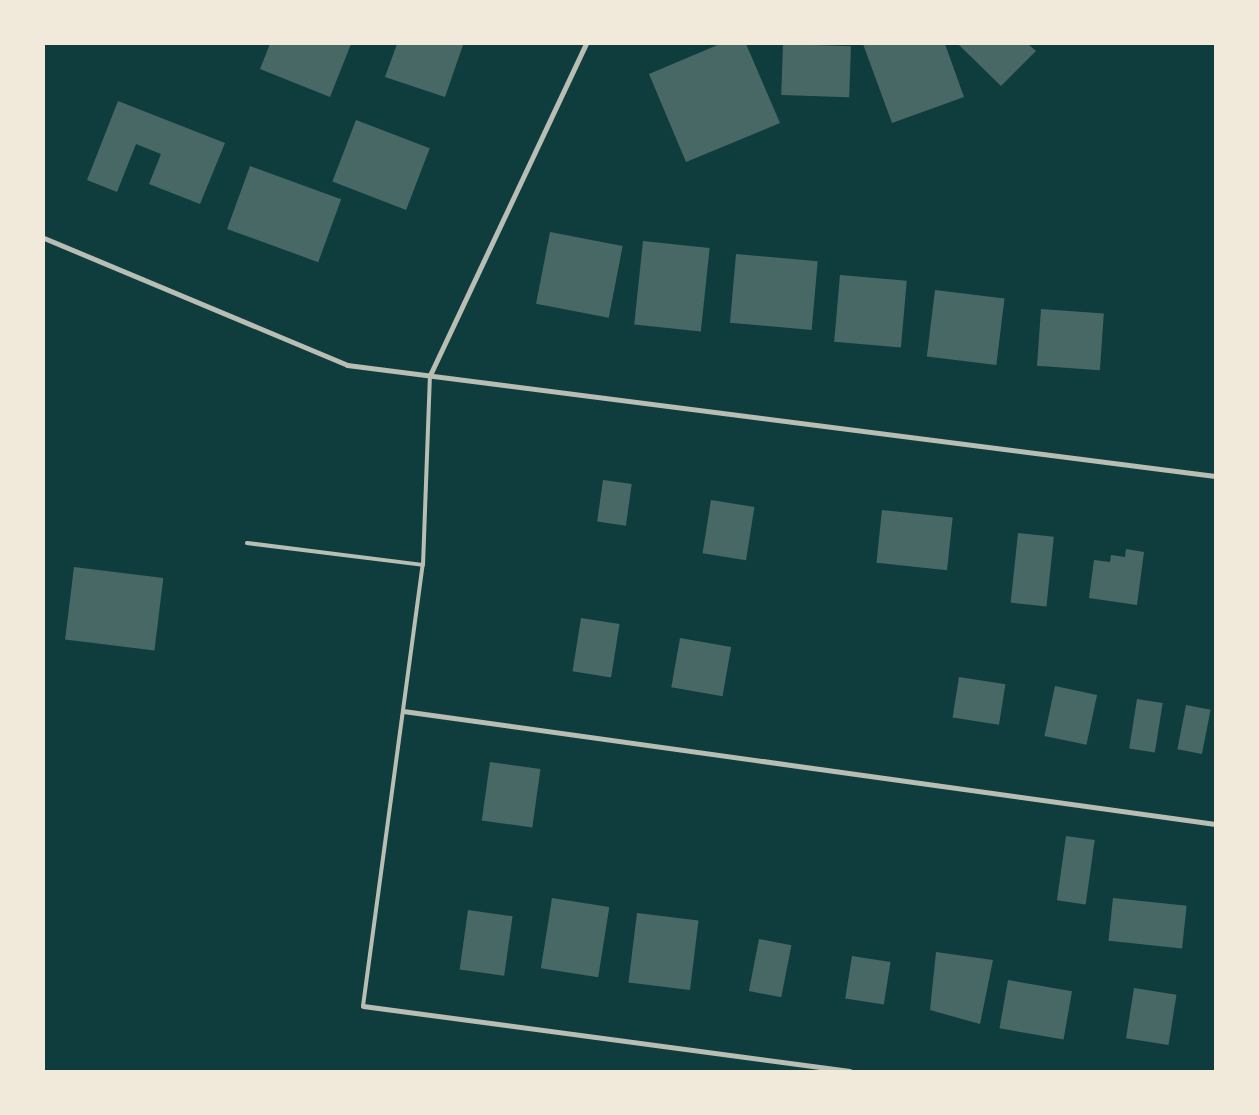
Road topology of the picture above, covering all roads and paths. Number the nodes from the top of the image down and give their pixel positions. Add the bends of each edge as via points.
1 (584, 44) edge
2 (44, 238) edge
3 (430, 375) junction
4 (1215, 476) edge
5 (247, 543) dead end
6 (423, 565) junction
7 (403, 710) junction
8 (1215, 824) edge
9 (363, 1006) joint
10 (850, 1071) edge

1 - 3 street
2 - 3 street via 347,365
3 - 4 street
3 - 6 lane
5 - 6 lane
6 - 7 lane
7 - 8 street
7 - 9 lane
9 - 10 street

